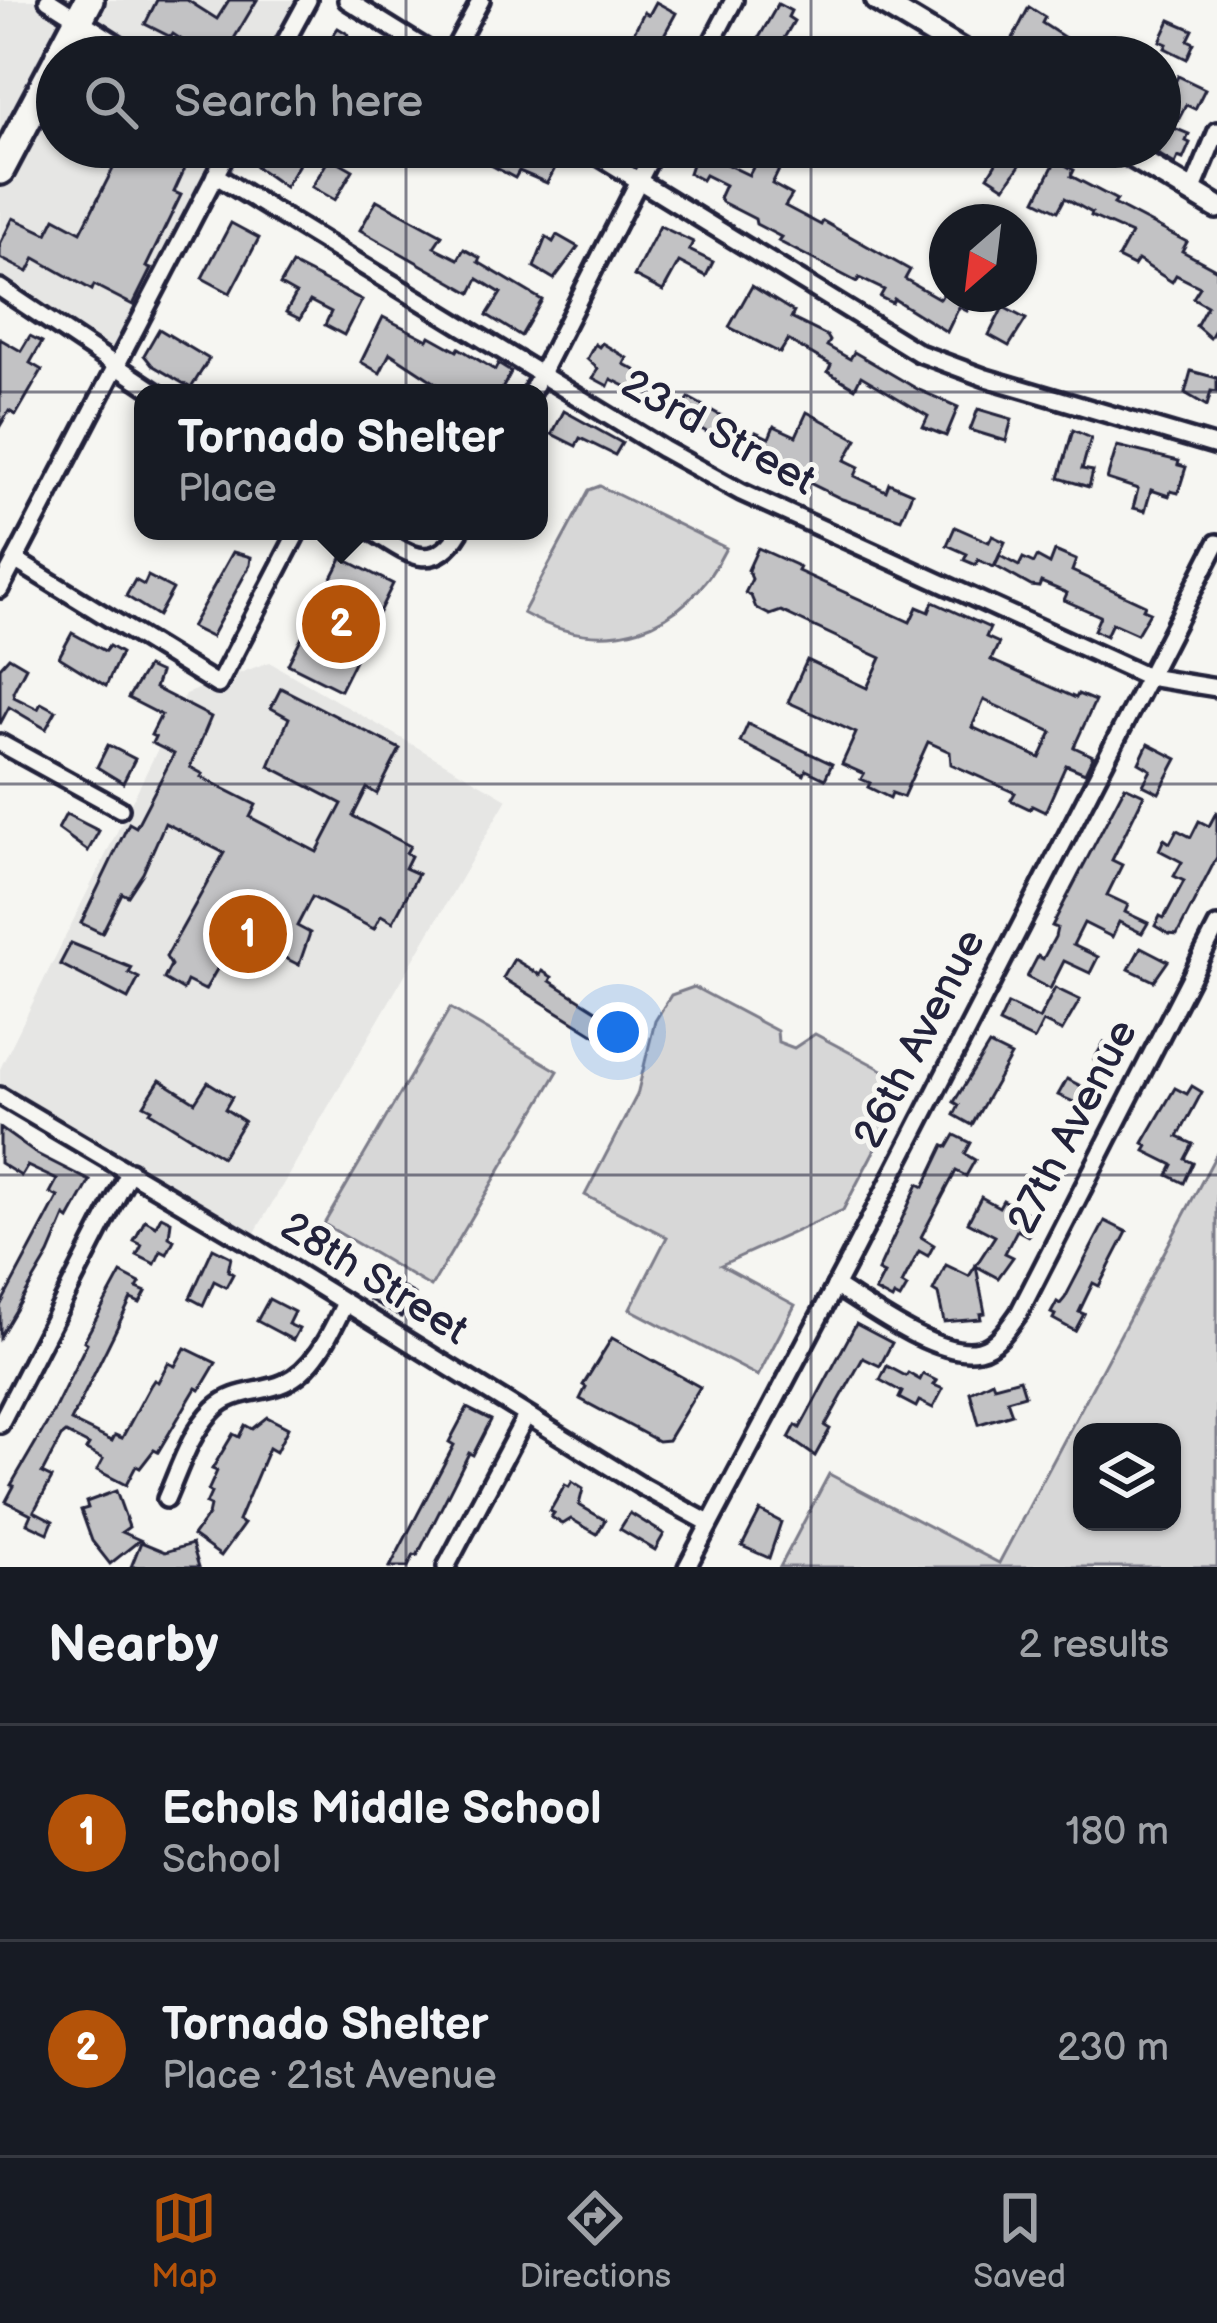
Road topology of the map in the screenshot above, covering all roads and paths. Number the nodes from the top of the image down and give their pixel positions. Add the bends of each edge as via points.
1 (48, 0) edge
2 (308, 0) edge
3 (347, 0) edge
4 (481, 0) edge
5 (734, 0) edge
6 (878, 0) edge
7 (84, 10) edge
8 (114, 36) edge
9 (288, 36) edge
10 (405, 36) edge
11 (461, 36) edge
12 (715, 36) edge
13 (937, 36) edge
14 (36, 101) edge
15 (1217, 131) edge
16 (219, 168) edge
17 (618, 168) edge
18 (646, 168) edge
19 (1150, 168) edge
20 (0, 170) edge
21 (215, 175) junction
22 (639, 181) junction
23 (1191, 194) junction
24 (1217, 207) edge
25 (0, 287) edge
26 (115, 366) junction
27 (541, 374) junction
28 (144, 384) edge
29 (536, 384) edge
30 (1217, 446) edge
31 (293, 540) edge
32 (387, 540) edge
33 (454, 540) edge
34 (1217, 543) edge
35 (15, 560) junction
36 (0, 590) edge
37 (1148, 676) junction
38 (1217, 688) edge
39 (0, 743) edge
40 (120, 809) dead end
41 (1217, 926) edge
42 (0, 1096) edge
43 (130, 1172) junction
44 (835, 1286) junction
45 (345, 1303) junction
46 (5, 1403) edge
47 (526, 1416) junction
48 (0, 1424) edge
49 (166, 1499) dead end
50 (709, 1523) junction
51 (446, 1567) edge
52 (686, 1567) edge

1 - 7 street
2 - 9 street
3 - 10 street
4 - 11 street
5 - 12 street
6 - 13 street
7 - 8 street
14 - 20 highway
15 - 23 street
16 - 21 street
17 - 22 street
18 - 22 street
19 - 23 street
21 - 26 street
21 - 27 street, 23rd Street
22 - 27 street
22 - 30 street via 919,353
23 - 24 street
25 - 26 street
26 - 28 street
26 - 35 street
27 - 29 street
27 - 37 street, 23rd Street via 741,492
31 - 35 street via 218,686
32 - 33 street via 431,558
34 - 37 street, 26th Avenue
35 - 36 street
37 - 38 street, 23rd Street
37 - 44 street, 26th Avenue
39 - 40 street
41 - 44 street, 27th Avenue via 1019,1313 997,1341 962,1351 928,1341
42 - 43 street, 28th Street
43 - 45 street, 28th Street
43 - 46 street
44 - 50 street, 26th Avenue
45 - 47 street, 28th Street
45 - 49 street via 297,1376 215,1408
46 - 48 street
47 - 50 street, 28th Street
47 - 51 street
50 - 52 street, 26th Avenue

